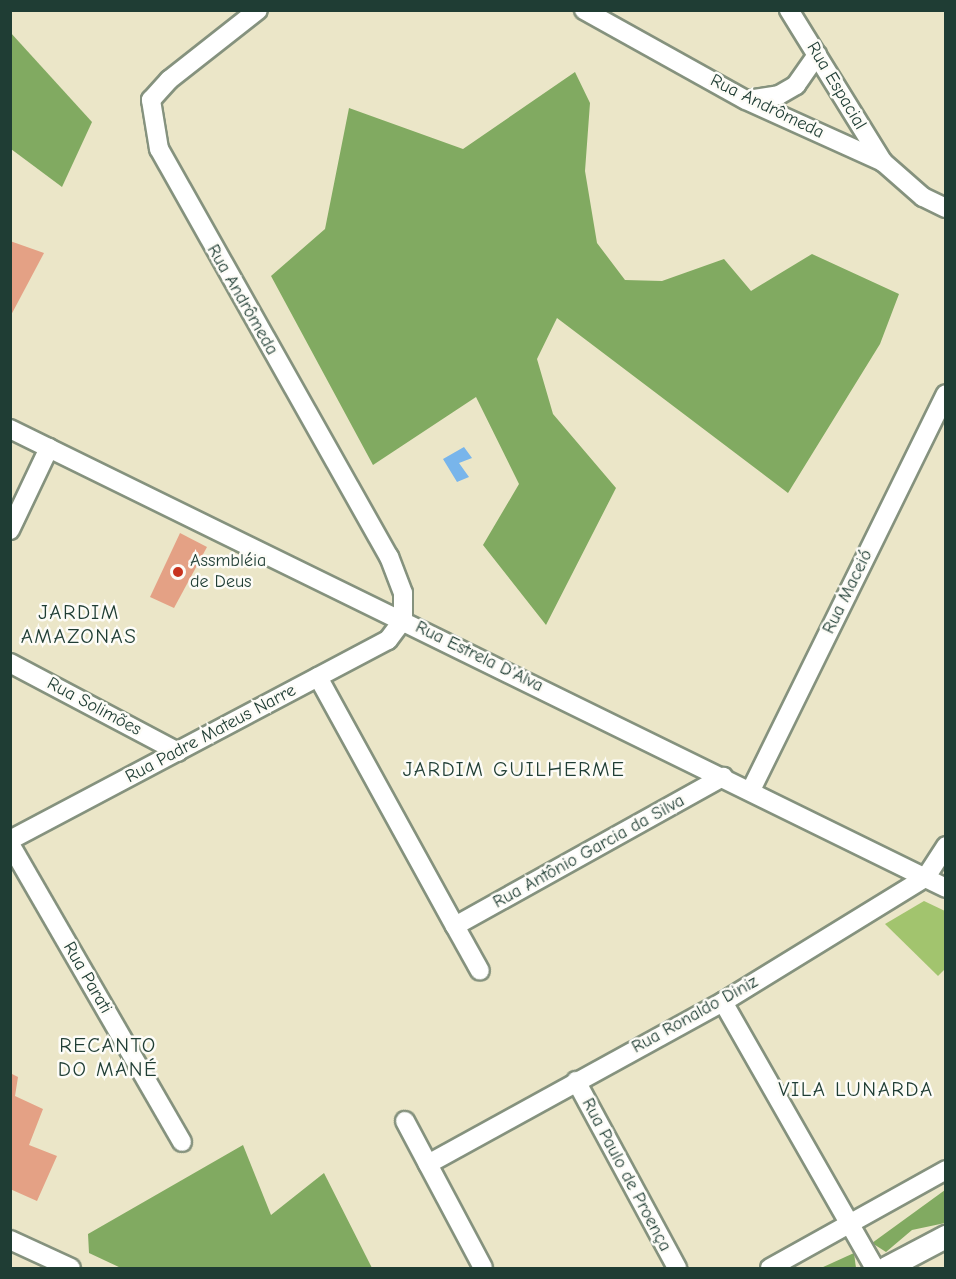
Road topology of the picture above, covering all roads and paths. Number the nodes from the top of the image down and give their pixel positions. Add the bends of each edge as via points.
1 (258, 10) edge
2 (584, 10) edge
3 (789, 10) edge
4 (817, 55) junction
5 (746, 100) junction
6 (883, 162) junction
7 (945, 208) edge
8 (945, 394) edge
9 (10, 429) edge
10 (49, 448) junction
11 (10, 530) edge
12 (404, 620) junction
13 (10, 663) edge
14 (318, 677) junction
15 (178, 752) junction
16 (723, 777) junction
17 (751, 790) junction
18 (10, 842) edge
19 (945, 846) edge
20 (926, 877) junction
21 (945, 888) edge
22 (454, 926) junction
23 (480, 972) dead end
24 (723, 1002) junction
25 (576, 1081) junction
26 (405, 1121) dead end
27 (182, 1142) dead end
28 (428, 1164) junction
29 (945, 1170) edge
30 (851, 1227) junction
31 (945, 1237) edge
32 (10, 1240) edge
33 (71, 1269) edge
34 (483, 1269) edge
35 (677, 1269) edge
36 (770, 1269) edge
37 (875, 1269) edge
38 (887, 1269) edge

1 - 12 street, Rua Andrômeda via 169,80 151,100 159,149 389,557 403,593
2 - 5 street, Rua Andrômeda
3 - 4 street, Rua Espacial
4 - 5 street via 796,85 779,95
4 - 6 street, Rua Espacial
5 - 6 street, Rua Andrômeda
6 - 7 street, Rua Andrômeda via 923,197
8 - 17 street, Rua Maceió
9 - 10 street, Rua Estrela D'Alva
10 - 11 street
10 - 12 street, Rua Estrela D'Alva
12 - 14 street, Rua Padre Mateus Narre via 388,640
12 - 16 street, Rua Estrela D'Alva
13 - 15 street, Rua Solimões
14 - 15 street, Rua Padre Mateus Narre
14 - 22 street
15 - 18 street, Rua Padre Mateus Narre
16 - 17 street, Rua Estrela D'Alva
16 - 22 street, Rua Antônio Garcia da Silva
17 - 20 street, Rua Estrela D'Alva
18 - 27 street, Rua Parati
19 - 20 street, Rua Ronaldo Diniz
20 - 21 street, Rua Estrela D'Alva
20 - 24 street, Rua Ronaldo Diniz
22 - 23 street
24 - 25 street, Rua Ronaldo Diniz
24 - 30 street
25 - 28 street, Rua Ronaldo Diniz
25 - 35 street, Rua Paulo de Proença
26 - 28 street
28 - 34 street
29 - 30 street
30 - 36 street
30 - 37 street
31 - 38 street
32 - 33 street

